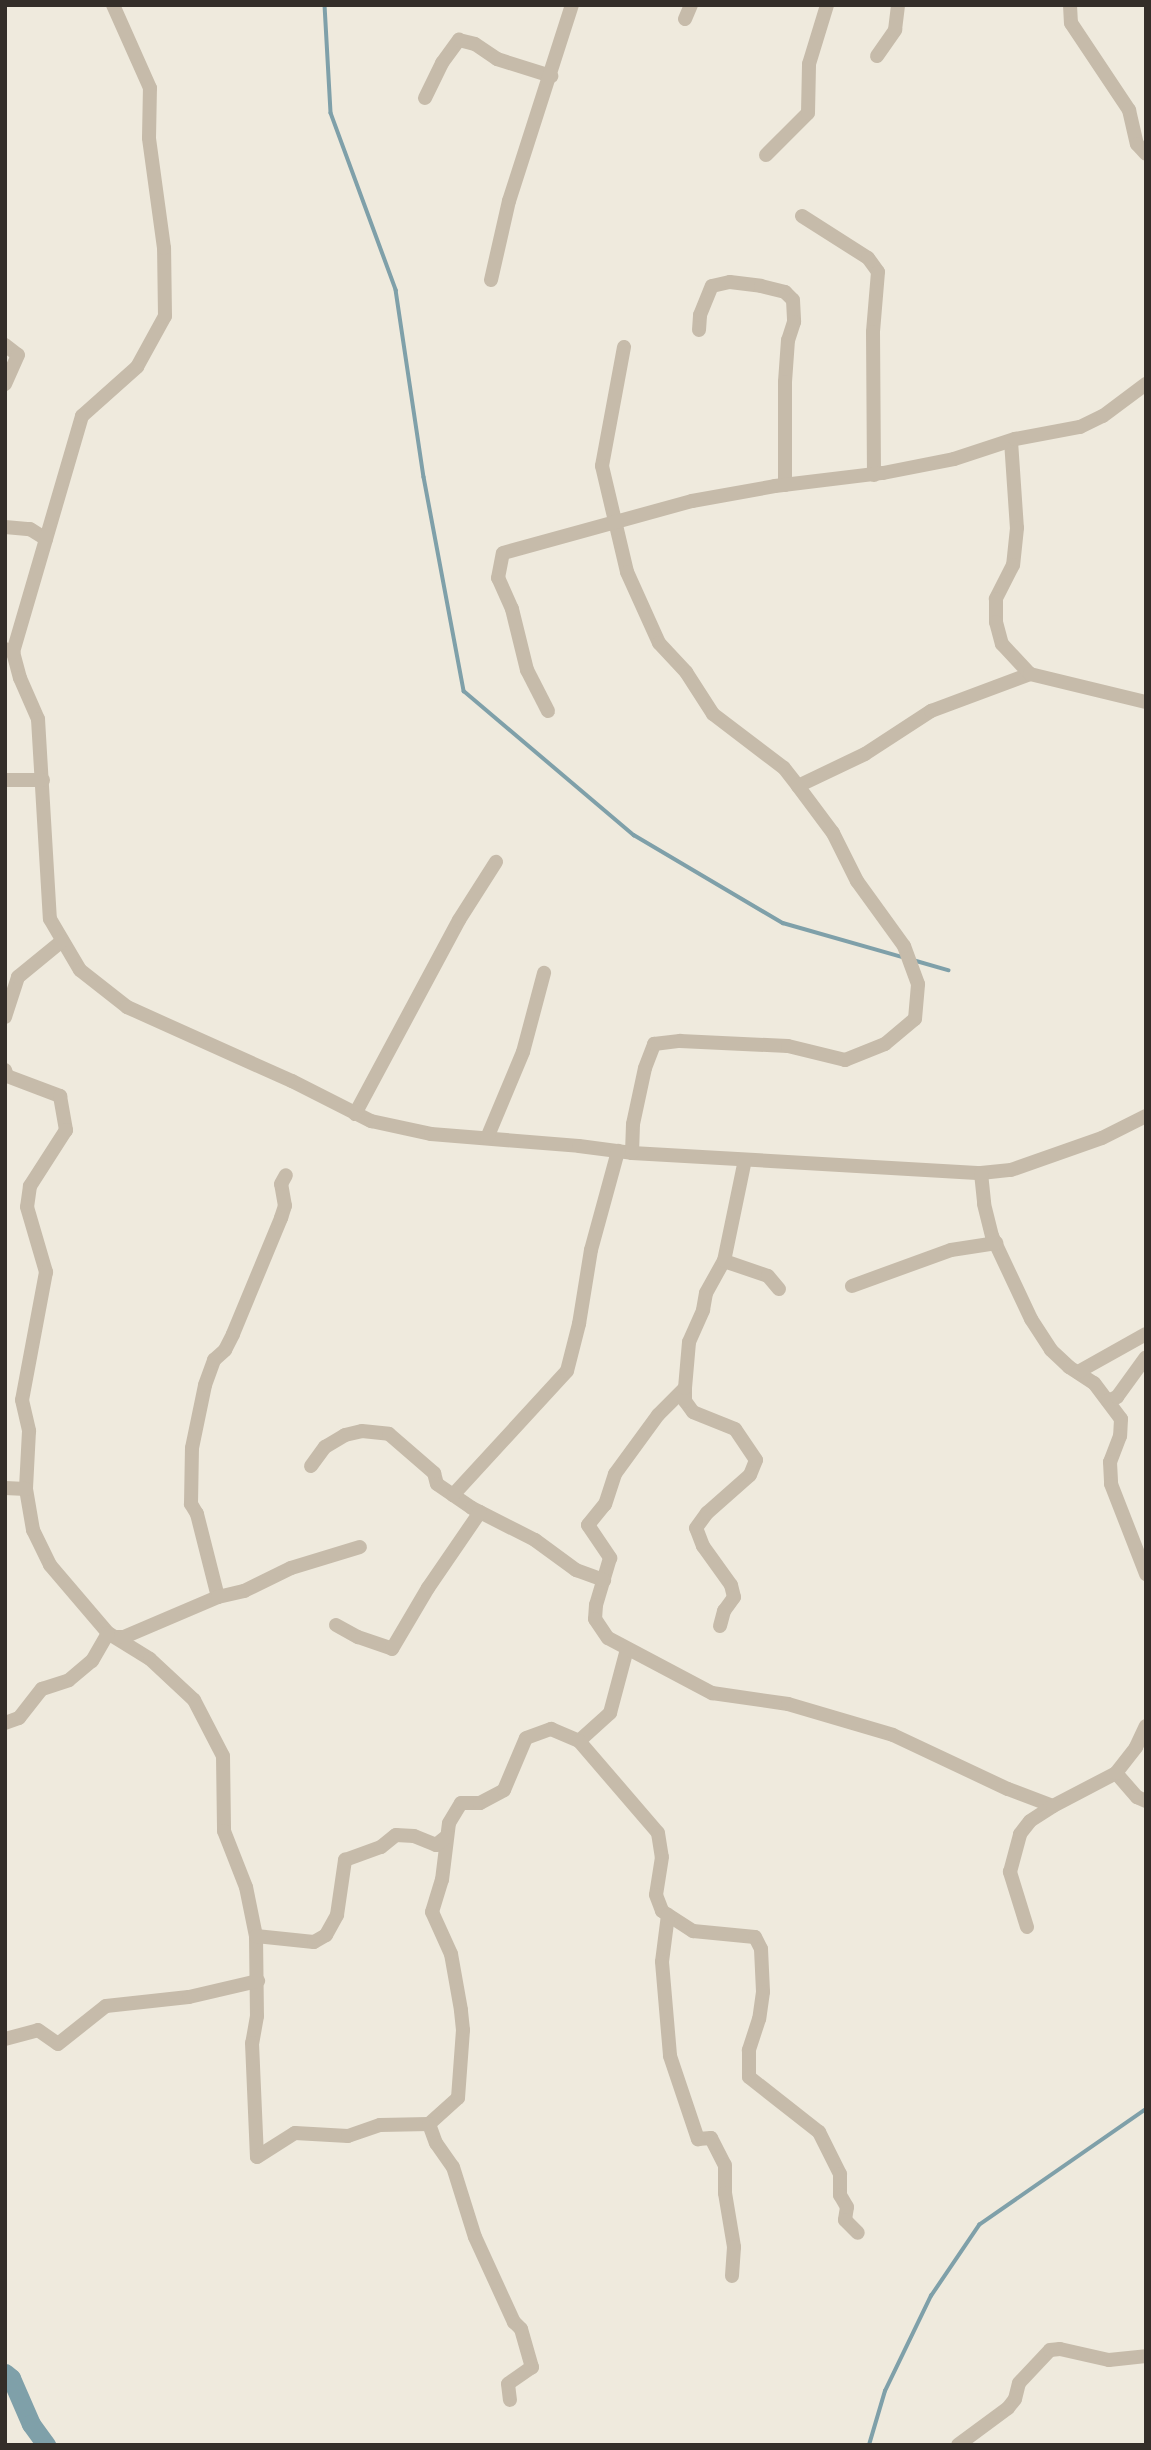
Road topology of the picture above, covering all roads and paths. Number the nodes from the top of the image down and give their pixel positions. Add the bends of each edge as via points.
1 (113, 5) edge
2 (572, 5) edge
3 (827, 5) edge
4 (898, 5) edge
5 (1070, 5) edge
6 (877, 56) dead end
7 (551, 76) junction
8 (425, 98) dead end
9 (1146, 154) edge
10 (766, 155) dead end
11 (802, 216) dead end
12 (491, 280) dead end
13 (699, 330) dead end
14 (5, 345) edge
15 (624, 347) dead end
16 (5, 384) edge
17 (1146, 384) edge
18 (1011, 441) junction
19 (874, 475) junction
20 (785, 485) junction
21 (615, 522) junction
22 (5, 527) edge
23 (46, 539) junction
24 (9, 650) edge
25 (1030, 674) junction
26 (1146, 702) edge
27 (548, 711) dead end
28 (5, 780) edge
29 (43, 780) junction
30 (798, 786) junction
31 (496, 862) dead end
32 (62, 941) junction
33 (544, 973) dead end
34 (5, 1017) edge
35 (6, 1074) edge
36 (355, 1114) junction
37 (1146, 1116) edge
38 (487, 1138) junction
39 (625, 1152) junction
40 (745, 1160) junction
41 (981, 1173) junction
42 (286, 1175) dead end
43 (996, 1244) junction
44 (724, 1261) junction
45 (852, 1286) dead end
46 (779, 1289) dead end
47 (1146, 1334) edge
48 (1146, 1357) edge
49 (1078, 1371) junction
50 (685, 1388) junction
51 (1108, 1401) junction
52 (310, 1466) dead end
53 (5, 1489) edge
54 (26, 1489) junction
55 (453, 1495) junction
56 (480, 1512) junction
57 (360, 1547) dead end
58 (1146, 1574) edge
59 (604, 1580) junction
60 (218, 1597) junction
61 (336, 1625) dead end
62 (720, 1626) dead end
63 (112, 1635) junction
64 (626, 1649) junction
65 (5, 1723) edge
66 (1146, 1726) edge
67 (579, 1741) junction
68 (1116, 1773) junction
69 (1146, 1801) edge
70 (1053, 1806) junction
71 (447, 1836) junction
72 (668, 1915) junction
73 (1027, 1927) dead end
74 (256, 1936) junction
75 (258, 1981) junction
76 (5, 2039) edge
77 (429, 2124) junction
78 (858, 2233) dead end
79 (732, 2276) dead end
80 (1146, 2356) edge
81 (509, 2400) dead end
82 (958, 2445) edge

1 - 23 street via 150,88 149,138 164,248 165,316 136,367 82,416
2 - 7 street
3 - 10 street via 809,64 808,113
4 - 6 street via 895,30
5 - 9 street via 1070,23 1129,110 1137,144
7 - 8 street via 497,59 475,44 459,40
7 - 12 street via 509,201
11 - 19 street via 868,258 878,272 873,332
13 - 20 street via 712,286 730,282 761,286 785,292 793,300 785,382
14 - 16 street via 18,355
15 - 21 street via 602,466
17 - 18 street via 1080,427
18 - 19 street via 954,459
18 - 25 street via 1017,528 1013,565 996,599 996,622 1002,644
19 - 20 street
20 - 21 street via 692,501
21 - 27 street via 503,553 498,578 512,609 527,670
21 - 30 street via 627,572 659,643 686,672 713,714 784,768
22 - 23 street via 30,529
23 - 24 street
24 - 29 street via 38,719
25 - 26 street
25 - 30 street via 931,711 865,754
28 - 29 street
29 - 32 street via 50,919
30 - 39 street via 904,946 918,984 915,1019 886,1044 845,1060 788,1046 654,1044
31 - 36 street via 458,920
32 - 34 street via 18,977
32 - 36 street via 80,970 127,1007
33 - 38 street via 523,1052
35 - 54 street via 60,1096 66,1130 30,1186 27,1207 46,1272 22,1400 29,1431
36 - 38 street via 394,1129
37 - 41 street via 1102,1138 1011,1170
38 - 39 street
39 - 40 street
39 - 55 street via 591,1250 567,1371
40 - 41 street
40 - 44 street
41 - 43 street
42 - 60 street via 281,1184 285,1206 281,1218 233,1334 214,1360 192,1448 191,1504
43 - 45 street via 951,1250
43 - 49 street via 1051,1350
44 - 46 street via 768,1276
44 - 50 street via 706,1293 689,1342
47 - 49 street
48 - 51 street via 1117,1397
49 - 51 street
50 - 59 street via 658,1415 615,1475 605,1504 588,1525 610,1558
50 - 62 street via 685,1401 693,1412 734,1429 756,1460 750,1475 696,1528 703,1546 732,1585 734,1597
51 - 58 street via 1121,1419 1121,1436 1110,1462 1111,1484
52 - 55 street via 325,1447 345,1435 362,1431 389,1434
53 - 54 street
54 - 63 street via 33,1530 50,1564
55 - 56 street
56 - 59 street via 534,1540 576,1570
56 - 61 street via 392,1650
57 - 60 street
59 - 64 street via 595,1619 608,1638
60 - 63 street via 124,1637
63 - 65 street via 92,1661 69,1680 41,1689 19,1718
63 - 74 street via 150,1659 194,1700 223,1756 224,1831 246,1887
64 - 67 street via 610,1713
64 - 70 street via 712,1693 788,1704 893,1735
66 - 68 street
67 - 71 street via 551,1729 526,1738 504,1790 480,1803 461,1804
67 - 72 street via 658,1833 662,1857 656,1895
68 - 69 street
68 - 70 street
70 - 73 street via 1020,1834 1010,1872
71 - 74 street via 436,1845 396,1835 381,1847 345,1860 337,1915 326,1934 314,1942
71 - 77 street via 442,1880 432,1912 451,1954 463,2030 458,2098
72 - 78 street via 693,1931 755,1937 761,1949 763,1992 749,2050 749,2077 819,2132 840,2174 845,2220
72 - 79 street via 662,1962 670,2056 698,2139 710,2138 725,2165 734,2247
74 - 75 street
75 - 76 street via 189,1997 106,2006 58,2044 38,2030
75 - 77 street via 252,2043 257,2157 295,2133 348,2136 380,2125
77 - 81 street via 453,2167 475,2237 521,2329 532,2367 508,2384
80 - 82 street via 1109,2360 1050,2350 1019,2383 1008,2408

